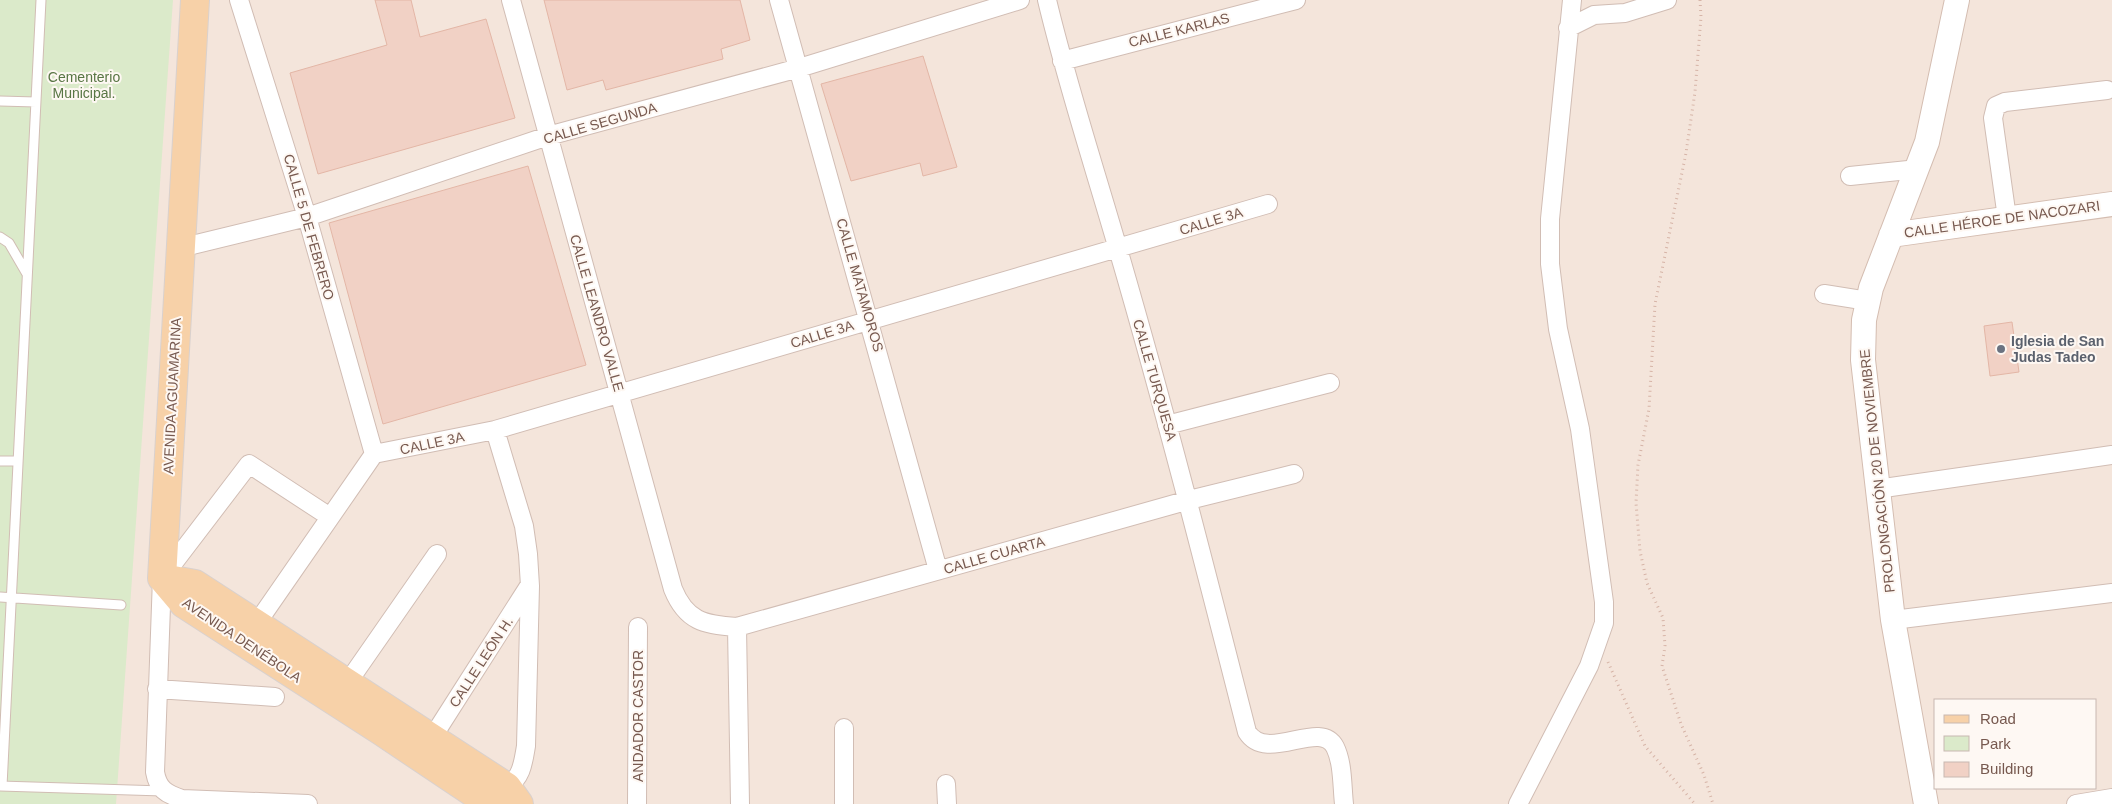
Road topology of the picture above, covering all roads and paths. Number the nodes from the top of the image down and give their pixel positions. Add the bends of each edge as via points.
1 (41, 0) edge
2 (195, 0) edge
3 (239, 0) edge
4 (510, 0) edge
5 (780, 0) edge
6 (1020, 0) edge
7 (1047, 0) edge
8 (1296, 0) edge
9 (1572, 0) edge
10 (1668, 0) edge
11 (1700, 0) edge
12 (1957, 0) edge
13 (1568, 28) junction
14 (1062, 60) junction
15 (799, 68) junction
16 (2107, 90) dead end
17 (0, 101) edge
18 (36, 102) junction
19 (548, 136) junction
20 (1918, 169) junction
21 (1850, 176) dead end
22 (1268, 204) dead end
23 (2112, 204) edge
24 (307, 217) junction
25 (2007, 218) junction
26 (1892, 235) junction
27 (0, 237) edge
28 (180, 248) junction
29 (1118, 249) junction
30 (27, 274) junction
31 (1824, 294) dead end
32 (1868, 301) junction
33 (870, 319) junction
34 (1330, 383) dead end
35 (620, 395) junction
36 (1167, 425) junction
37 (495, 430) junction
38 (374, 454) junction
39 (2112, 456) edge
40 (0, 460) edge
41 (18, 461) junction
42 (1294, 474) dead end
43 (1877, 489) junction
44 (1189, 500) junction
45 (330, 517) junction
46 (437, 554) dead end
47 (938, 570) junction
48 (162, 578) junction
49 (530, 586) junction
50 (2112, 593) edge
51 (0, 597) edge
52 (11, 598) junction
53 (121, 605) dead end
54 (695, 619) joint
55 (1893, 620) junction
56 (257, 623) junction
57 (737, 627) junction
58 (638, 628) dead end
59 (1600, 638) junction
60 (348, 682) junction
61 (157, 689) junction
62 (275, 697) dead end
63 (844, 728) dead end
64 (432, 738) junction
65 (946, 784) dead end
66 (1, 786) edge
67 (163, 791) junction
68 (2112, 798) edge
69 (498, 800) edge
70 (308, 804) edge
71 (637, 804) edge
72 (740, 804) edge
73 (844, 804) edge
74 (947, 804) edge
75 (1344, 804) edge
76 (1518, 804) edge
77 (1695, 804) edge
78 (1713, 804) edge
79 (1926, 804) edge
80 (2076, 804) edge

1 - 18 lane
2 - 28 main road, AVENIDA AGUAMARINA
3 - 24 street, CALLE 5 DE FEBRERO
4 - 19 street, CALLE LEANDRO VALLE
5 - 15 street, CALLE MATAMOROS
6 - 15 street, CALLE SEGUNDA
7 - 14 street, CALLE TURQUESA
8 - 14 street, CALLE KARLAS
9 - 13 street
10 - 13 street via 1625,13 1594,15
11 - 78 path via 1695,92 1656,304 1649,409 1638,466 1636,503 1640,551 1647,583 1663,618 1665,646 1662,666
12 - 20 main road, PROLONGACIÓN 20 DE NOVIEMBRE via 1942,80
13 - 59 street via 1550,219 1550,264 1558,329 1580,429 1597,546 1604,602
14 - 29 street, CALLE TURQUESA
15 - 19 street, CALLE SEGUNDA
15 - 33 street, CALLE MATAMOROS
16 - 25 street via 2005,102 1996,106 1993,118
17 - 18 lane
18 - 30 lane
19 - 24 street, CALLE SEGUNDA
19 - 35 street, CALLE LEANDRO VALLE
20 - 21 street
20 - 26 main road, PROLONGACIÓN 20 DE NOVIEMBRE
22 - 29 street, CALLE 3A
23 - 25 main road, CALLE HÉROE DE NACOZARI
24 - 28 street, CALLE SEGUNDA
24 - 38 street, CALLE 5 DE FEBRERO
25 - 26 main road, CALLE HÉROE DE NACOZARI
26 - 32 main road, PROLONGACIÓN 20 DE NOVIEMBRE
27 - 30 lane via 9,243
28 - 48 main road, AVENIDA AGUAMARINA
29 - 33 street, CALLE 3A
29 - 36 street, CALLE TURQUESA
30 - 41 lane
31 - 32 street
32 - 43 main road, PROLONGACIÓN 20 DE NOVIEMBRE via 1863,360
33 - 35 street, CALLE 3A
33 - 47 street, CALLE MATAMOROS
34 - 36 street
35 - 37 street, CALLE 3A
35 - 54 street, CALLE LEANDRO VALLE via 673,589 680,607
36 - 44 street, CALLE TURQUESA
37 - 38 street, CALLE 3A
37 - 49 street via 524,526
38 - 45 street
39 - 43 street
40 - 41 lane
41 - 52 lane
42 - 44 street, CALLE CUARTA
43 - 55 main road, PROLONGACIÓN 20 DE NOVIEMBRE
44 - 47 street, CALLE CUARTA
44 - 75 street, CALLE TURQUESA via 1247,732 1256,742 1273,744 1316,737 1328,739 1338,752
45 - 48 street via 248,464
45 - 56 street
46 - 60 street
47 - 57 street, CALLE CUARTA
48 - 56 main road, AVENIDA DENÉBOLA via 195,584
48 - 61 street, AVENIDA AGUAMARINA
48 - 69 main road, AVENIDA DENÉBOLA via 184,604
49 - 64 street, CALLE LEÓN H.
49 - 69 street via 526,746 517,780
50 - 55 street
51 - 52 lane
52 - 53 lane
52 - 66 lane
54 - 57 street, CALLE CUARTA via 713,626
55 - 79 main road, PROLONGACIÓN 20 DE NOVIEMBRE
56 - 60 main road, AVENIDA DENÉBOLA
57 - 72 street
58 - 71 street, ANDADOR CASTOR
59 - 76 street
59 - 77 path via 1645,746
60 - 64 main road, AVENIDA DENÉBOLA
61 - 62 street
61 - 67 street, AVENIDA AGUAMARINA via 155,772
63 - 73 street
64 - 69 main road, AVENIDA DENÉBOLA
65 - 74 street
66 - 67 lane
67 - 70 street via 182,799
68 - 80 street

